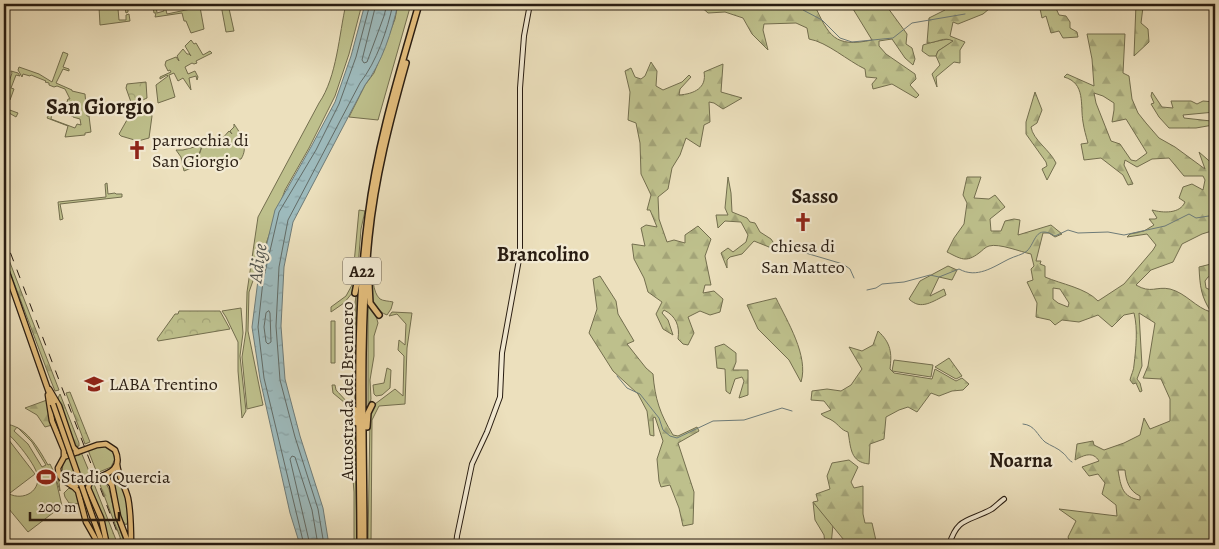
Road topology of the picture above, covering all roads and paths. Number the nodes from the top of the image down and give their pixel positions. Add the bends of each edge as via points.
1 (421, 4) edge
2 (530, 4) edge
3 (364, 254) junction
4 (4, 264) edge
5 (367, 264) junction
6 (355, 293) dead end
7 (379, 315) dead end
8 (46, 386) junction
9 (372, 404) dead end
10 (354, 409) dead end
11 (78, 452) junction
12 (360, 454) junction
13 (64, 457) junction
14 (364, 460) junction
15 (117, 464) junction
16 (100, 477) junction
17 (91, 480) junction
18 (72, 486) junction
19 (1004, 499) dead end
20 (99, 545) edge
21 (105, 545) edge
22 (130, 545) edge
23 (362, 545) edge
24 (456, 545) edge
25 (949, 545) edge

1 - 3 highway, Autostrada del Brennero / A22 via 382,140
1 - 5 highway, Autostrada del Brennero / A22 via 382,159
2 - 24 main road via 520,88 520,254 502,353 497,405 472,464
3 - 6 highway
3 - 12 highway, Autostrada del Brennero / A22 via 360,326
4 - 8 main road
5 - 7 highway via 370,299
5 - 14 highway, Autostrada del Brennero / A22
8 - 11 main road
8 - 13 main road via 52,421
8 - 21 main road, bridge
9 - 14 highway
10 - 12 highway
11 - 13 main road
11 - 15 main road via 106,444 116,452
12 - 23 highway, Autostrada del Brennero / A22
13 - 18 main road via 58,465 58,474 64,483
14 - 23 highway, Autostrada del Brennero / A22
15 - 16 main road via 112,471
15 - 22 main road via 129,504
16 - 17 main road
16 - 22 main road via 112,485 118,516
17 - 18 main road
17 - 21 main road via 88,488 101,518
18 - 20 main road via 78,491 86,522
19 - 25 main road via 961,523

